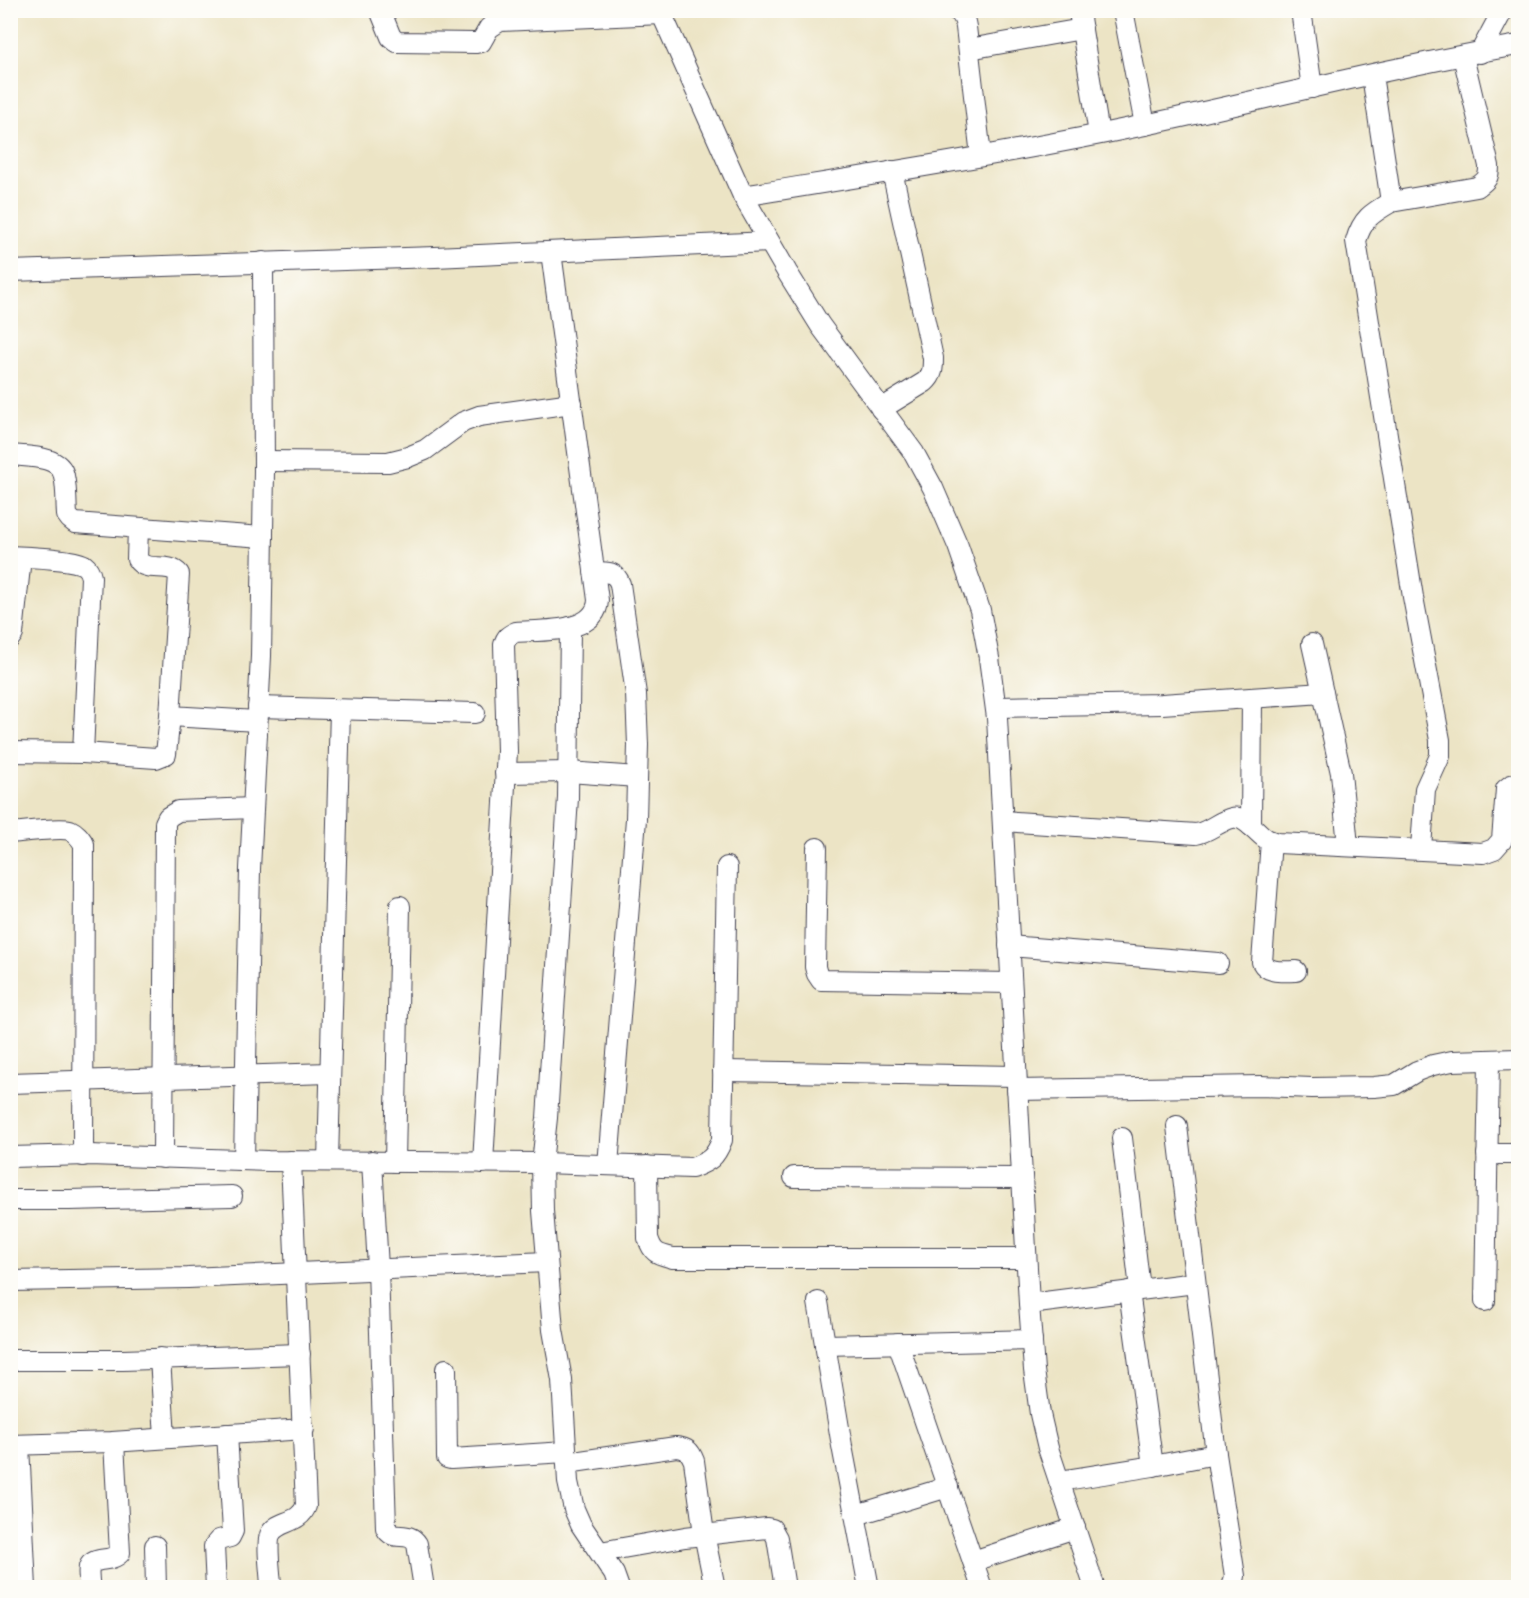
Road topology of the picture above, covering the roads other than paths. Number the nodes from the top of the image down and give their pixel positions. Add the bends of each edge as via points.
1 (380, 10) edge
2 (956, 10) edge
3 (1123, 10) edge
4 (1301, 10) edge
5 (1503, 10) edge
6 (661, 12) edge
7 (1082, 20) edge
8 (1518, 45) edge
9 (969, 49) junction
10 (1472, 54) junction
11 (1372, 75) junction
12 (1312, 88) junction
13 (1144, 125) junction
14 (1099, 134) junction
15 (981, 156) junction
16 (892, 171) junction
17 (743, 196) junction
18 (1391, 202) junction
19 (769, 242) junction
20 (551, 252) junction
21 (262, 262) junction
22 (10, 271) edge
23 (572, 403) junction
24 (881, 409) junction
25 (10, 454) edge
26 (264, 461) junction
27 (138, 528) junction
28 (263, 537) junction
29 (16, 556) edge
30 (594, 572) junction
31 (570, 627) junction
32 (10, 638) edge
33 (1312, 644) dead end
34 (1323, 693) junction
35 (1252, 698) junction
36 (996, 707) junction
37 (340, 710) junction
38 (475, 713) dead end
39 (258, 714) junction
40 (170, 716) junction
41 (10, 752) edge
42 (83, 753) junction
43 (569, 772) junction
44 (505, 773) junction
45 (637, 777) junction
46 (1518, 783) edge
47 (253, 808) junction
48 (1003, 821) junction
49 (1251, 826) junction
50 (10, 833) edge
51 (1271, 841) junction
52 (1348, 846) junction
53 (817, 848) dead end
54 (1421, 849) junction
55 (727, 867) dead end
56 (400, 906) dead end
57 (1009, 946) junction
58 (1218, 963) dead end
59 (1296, 971) dead end
60 (1011, 983) junction
61 (1518, 1059) edge
62 (1489, 1060) junction
63 (723, 1071) junction
64 (330, 1073) junction
65 (246, 1076) junction
66 (164, 1078) junction
67 (83, 1080) junction
68 (10, 1083) edge
69 (1017, 1083) junction
70 (1177, 1126) dead end
71 (1122, 1138) dead end
72 (1487, 1154) junction
73 (1518, 1154) edge
74 (83, 1156) junction
75 (10, 1157) edge
76 (163, 1158) junction
77 (244, 1160) junction
78 (291, 1161) junction
79 (328, 1161) junction
80 (372, 1161) junction
81 (395, 1162) junction
82 (483, 1163) junction
83 (542, 1163) junction
84 (608, 1165) junction
85 (646, 1166) junction
86 (794, 1177) dead end
87 (1022, 1179) junction
88 (232, 1196) dead end
89 (10, 1200) edge
90 (1026, 1258) junction
91 (547, 1262) junction
92 (378, 1268) junction
93 (295, 1273) junction
94 (10, 1281) edge
95 (1195, 1283) junction
96 (1134, 1290) junction
97 (1485, 1301) dead end
98 (818, 1302) dead end
99 (1029, 1304) junction
100 (1032, 1340) junction
101 (898, 1343) junction
102 (825, 1345) junction
103 (300, 1354) junction
104 (160, 1358) junction
105 (10, 1360) edge
106 (446, 1369) dead end
107 (304, 1429) junction
108 (227, 1434) junction
109 (165, 1438) junction
110 (114, 1442) junction
111 (15, 1445) edge
112 (1216, 1454) junction
113 (567, 1457) junction
114 (1153, 1466) junction
115 (1059, 1481) junction
116 (948, 1487) junction
117 (856, 1515) junction
118 (1074, 1527) junction
119 (704, 1534) junction
120 (155, 1546) dead end
121 (600, 1552) junction
122 (973, 1560) junction
123 (26, 1587) edge
124 (90, 1587) edge
125 (156, 1587) edge
126 (216, 1587) edge
127 (271, 1587) edge
128 (424, 1587) edge
129 (619, 1587) edge
130 (715, 1587) edge
131 (785, 1587) edge
132 (869, 1587) edge
133 (982, 1587) edge
134 (1095, 1587) edge
135 (1232, 1587) edge

1 - 6 street via 387,30 397,42 481,42 489,28 500,21
2 - 9 street via 965,20
3 - 13 street
4 - 12 street
5 - 10 street
6 - 17 street
7 - 9 street
7 - 14 street
8 - 10 street
9 - 15 street
10 - 11 street
10 - 18 street via 1489,176 1477,187
11 - 12 street
11 - 18 street
12 - 13 street
13 - 14 street
14 - 15 street
15 - 16 street
16 - 17 street
16 - 24 street via 933,370 926,382
17 - 19 street
18 - 54 street via 1366,219 1356,241 1440,740 1440,756 1425,789
19 - 20 street
19 - 24 street via 820,325
20 - 21 street
20 - 23 street
21 - 22 street
21 - 26 street
23 - 26 street via 479,416 463,422 424,450 388,462
23 - 30 street
24 - 36 street via 914,453 958,546 980,610
25 - 27 street via 56,463 64,475 67,514 75,523
26 - 28 street
27 - 28 street
27 - 40 street via 140,564 173,568 179,574
28 - 39 street
29 - 32 street
29 - 42 street via 71,562 90,571
30 - 31 street via 598,608 586,622
30 - 45 street via 613,573 620,584 636,694
31 - 43 street
31 - 44 street via 516,632 505,638
33 - 34 street
34 - 35 street
34 - 52 street via 1341,774
35 - 36 street
35 - 49 street
36 - 48 street
37 - 38 street
37 - 39 street
37 - 64 street
39 - 40 street
39 - 47 street
40 - 42 street via 163,756
41 - 42 street
43 - 44 street
43 - 45 street
43 - 83 street
44 - 82 street
45 - 84 street
46 - 54 street via 1506,789 1502,840 1494,849 1483,853
47 - 65 street
47 - 66 street via 178,811 165,823
48 - 49 street via 1196,834 1232,818
48 - 57 street
49 - 51 street
50 - 67 street via 71,830 84,844
51 - 52 street
51 - 59 street via 1262,962 1268,969
52 - 54 street
53 - 60 street via 815,967 821,980
55 - 63 street
56 - 81 street
57 - 58 street
57 - 60 street
60 - 69 street
61 - 62 street
62 - 69 street via 1433,1065 1394,1085 1374,1087
62 - 72 street
63 - 69 street
63 - 85 street via 722,1140 717,1154 692,1168
64 - 65 street
64 - 79 street
65 - 66 street
65 - 77 street
66 - 67 street
66 - 76 street
67 - 68 street
67 - 74 street
69 - 87 street
70 - 95 street
71 - 96 street
72 - 73 street
72 - 97 street
74 - 75 street
74 - 76 street
76 - 77 street
77 - 78 street
78 - 79 street
78 - 93 street
79 - 80 street
80 - 81 street
80 - 92 street
81 - 82 street
82 - 83 street
83 - 84 street
83 - 91 street
84 - 85 street
85 - 90 street via 648,1238 658,1254 673,1258
86 - 87 street
87 - 90 street
88 - 89 street
90 - 99 street
91 - 92 street
91 - 113 street
92 - 93 street
92 - 128 street via 386,1528 391,1535 415,1540
93 - 94 street
93 - 103 street
95 - 96 street
95 - 112 street
96 - 99 street
96 - 114 street
98 - 102 street
99 - 100 street
100 - 101 street
100 - 115 street via 1036,1394
101 - 102 street
101 - 116 street
102 - 117 street
103 - 104 street
103 - 107 street
104 - 105 street
104 - 109 street
106 - 113 street via 447,1458
107 - 108 street
107 - 127 street via 306,1506 300,1517 271,1534
108 - 109 street
108 - 126 street via 233,1531 214,1546
109 - 110 street
110 - 111 street
110 - 124 street via 120,1553 90,1564
111 - 123 street
112 - 114 street
112 - 135 street via 1234,1576
113 - 119 street via 685,1448 694,1461
113 - 121 street via 574,1509
114 - 115 street
115 - 118 street
116 - 117 street
116 - 122 street
117 - 132 street
118 - 122 street
118 - 134 street
119 - 121 street
119 - 130 street
119 - 131 street via 772,1529
120 - 125 street
121 - 129 street
122 - 133 street

